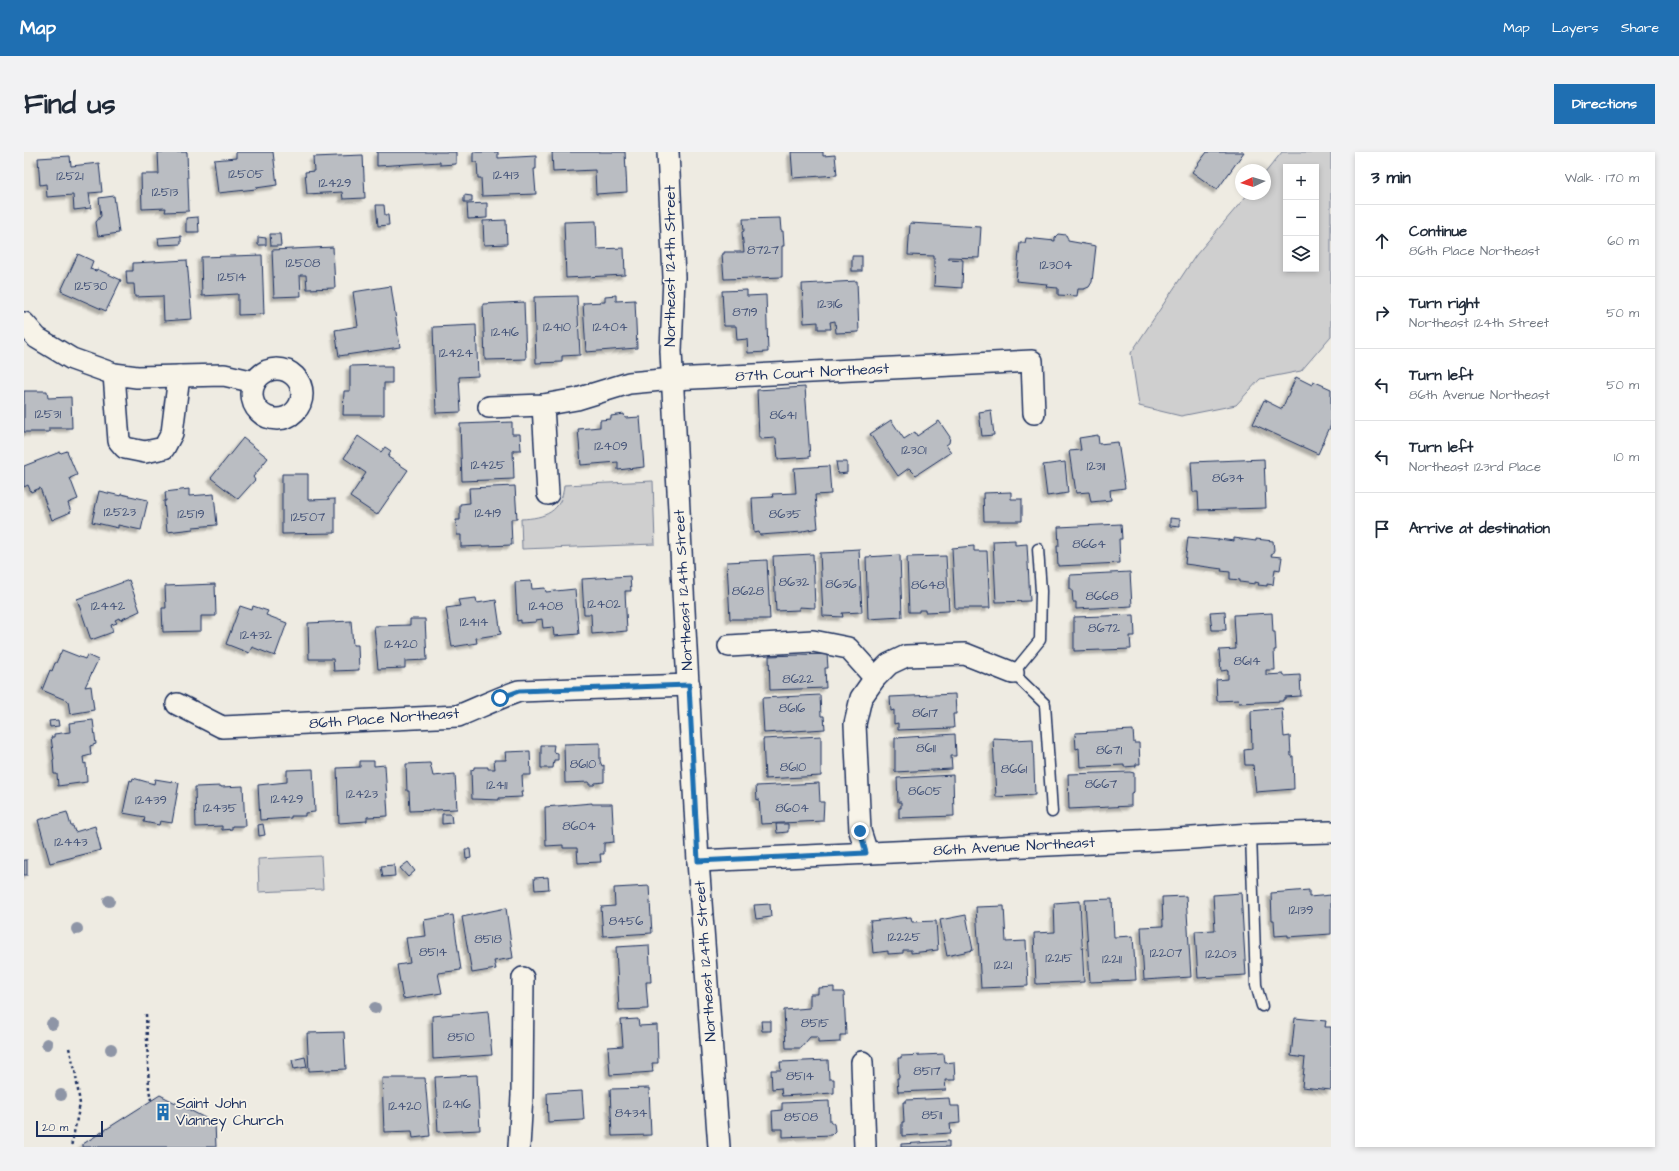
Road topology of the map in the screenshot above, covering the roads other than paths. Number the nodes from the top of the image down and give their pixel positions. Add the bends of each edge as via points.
1 (668, 152) edge
2 (24, 323) edge
3 (114, 374) junction
4 (179, 376) junction
5 (672, 379) junction
6 (255, 382) dead end
7 (543, 405) junction
8 (489, 407) dead end
9 (1034, 413) dead end
10 (548, 494) dead end
11 (1038, 549) dead end
12 (729, 646) dead end
13 (1013, 673) junction
14 (875, 678) junction
15 (689, 685) junction
16 (177, 704) dead end
17 (1052, 812) dead end
18 (1331, 832) edge
19 (1251, 834) junction
20 (866, 853) junction
21 (698, 861) junction
22 (523, 978) dead end
23 (1262, 1006) dead end
24 (862, 1062) dead end
25 (519, 1147) edge
26 (719, 1147) edge
27 (865, 1147) edge

1 - 5 street, Northeast 124th Street via 674,277
2 - 3 street via 37,338 72,359
3 - 4 street via 137,377
3 - 4 street via 119,441 124,448 145,452 164,448 172,433
4 - 6 street via 224,375
5 - 7 street, 87th Court Northeast via 628,383
5 - 9 street, 87th Court Northeast via 1032,361
5 - 15 street, Northeast 124th Street
7 - 8 street, 87th Court Northeast
7 - 10 street
11 - 13 lane via 1041,591 1040,640
12 - 14 street via 813,641 848,648
13 - 14 street via 966,654 906,656 889,664
13 - 17 lane via 1045,704
14 - 20 street via 861,698 855,724 860,831
15 - 16 street, 86th Place Northeast via 519,691 458,716 222,726
15 - 21 street, Northeast 124th Street
18 - 19 street, 86th Avenue Northeast
19 - 20 street, 86th Avenue Northeast
19 - 23 lane via 1256,985
20 - 21 street, 86th Avenue Northeast
21 - 26 street, Northeast 124th Street
22 - 25 street
24 - 27 street

